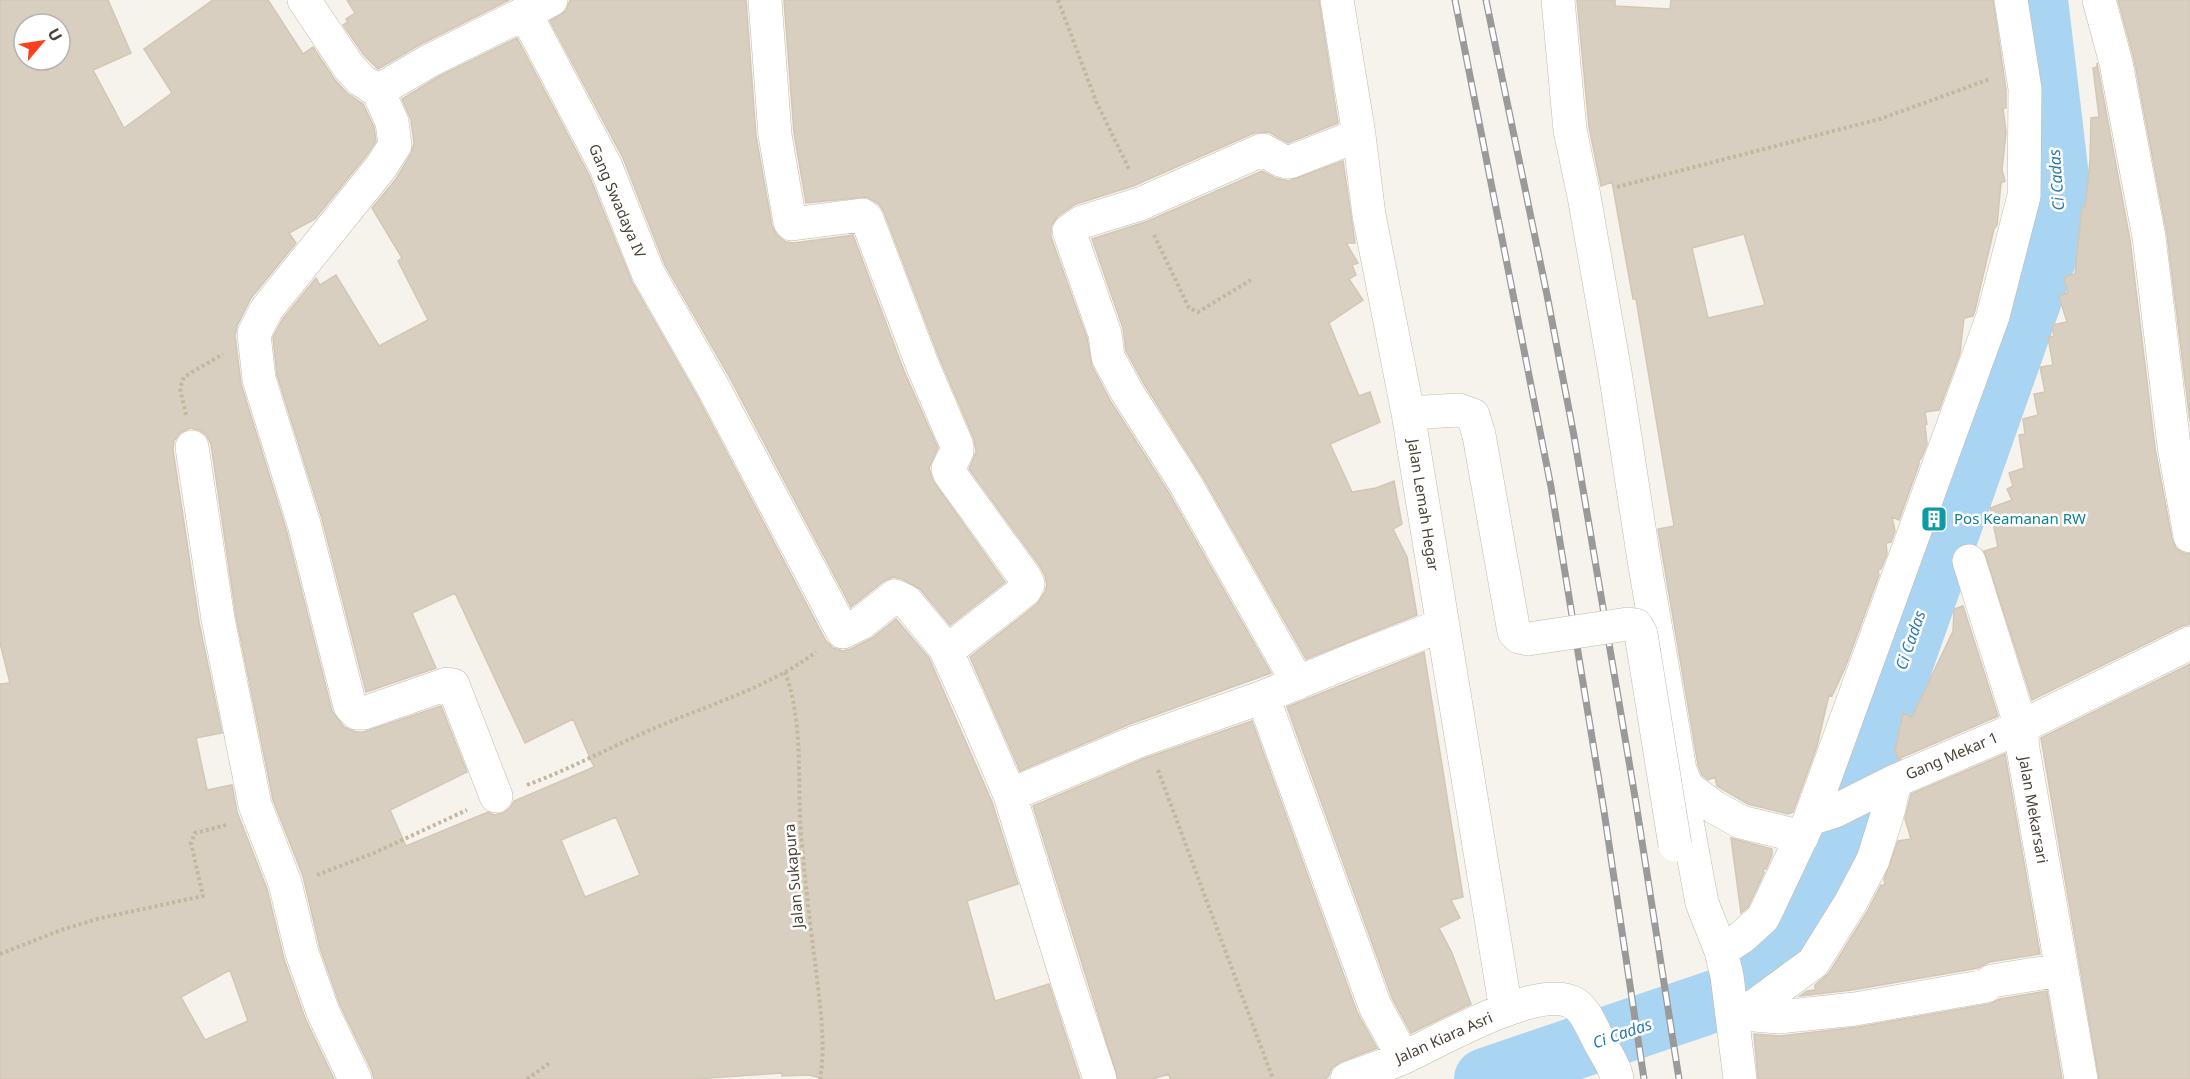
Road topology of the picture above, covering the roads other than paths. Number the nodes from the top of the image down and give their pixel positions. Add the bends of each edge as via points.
1 (304, 0) edge
2 (765, 0) edge
3 (1337, 0) edge
4 (1558, 0) edge
5 (2012, 0) edge
6 (2099, 0) edge
7 (538, 7) edge
8 (378, 91) junction
9 (1359, 135) junction
10 (1408, 413) junction
11 (192, 447) road end
12 (2190, 536) edge
13 (1969, 561) dead end
14 (1443, 625) junction
15 (2190, 643) edge
16 (947, 651) junction
17 (1298, 683) junction
18 (1263, 697) junction
19 (2021, 727) junction
20 (1889, 783) junction
21 (1687, 787) junction
22 (1010, 795) junction
23 (496, 796) road end
24 (1816, 822) junction
25 (1702, 903) junction
26 (1724, 964) junction
27 (2061, 970) junction
28 (1506, 1010) junction
29 (1735, 1019) junction
30 (1403, 1058) junction
31 (1616, 1076) edge
32 (355, 1079) edge
33 (1100, 1079) edge
34 (1347, 1079) edge
35 (1740, 1079) edge
36 (2081, 1079) edge

1 - 8 street via 349,67
2 - 16 street via 775,135 790,222 862,215 867,219 957,446 948,469 1028,584
3 - 9 street, Jalan Lemah Hegar
4 - 21 street via 1570,130 1680,770
5 - 24 street via 2025,89 2024,196 1993,316
6 - 12 street via 2116,63 2149,237 2174,446
7 - 8 street
7 - 16 street, Gang Swadaya IV via 648,273 843,632 895,596 906,601
8 - 23 street via 392,122 395,145 266,310 254,334 259,379 304,524 350,706 357,713 364,713 447,684 453,686
9 - 10 street, Jalan Lemah Hegar via 1369,215
9 - 17 street via 1290,162 1279,162 1263,150 1143,202 1082,222 1070,231 1105,334 1108,357 1185,483
10 - 14 street, Jalan Lemah Hegar
10 - 25 street, bridge via 1459,410 1473,415 1514,632 1519,637 1636,625 1641,634 1685,900 1690,904
11 - 32 street via 218,619 255,806 285,883 320,1002
13 - 19 street, Jalan Mekarsari
14 - 17 street
14 - 28 street, Jalan Lemah Hegar
15 - 19 street
16 - 22 street
17 - 18 street
18 - 22 street via 1146,738
18 - 30 street via 1376,1006
19 - 20 street, Gang Mekar 1
19 - 27 street, Jalan Mekarsari
20 - 24 street, Gang Mekar 1
20 - 29 street via 1888,812 1873,860 1813,963
21 - 24 street via 1741,822
21 - 25 street via 1683,798
22 - 33 street
24 - 26 street via 1763,918 1742,938
25 - 26 street
26 - 29 street
27 - 29 street via 1855,1009
27 - 36 street, Jalan Mekarsari
28 - 30 street, Jalan Kiara Asri
28 - 31 street, Jalan Kiara Asri via 1556,998 1574,1002
29 - 35 street
30 - 34 street, Jalan Kiara Asri

